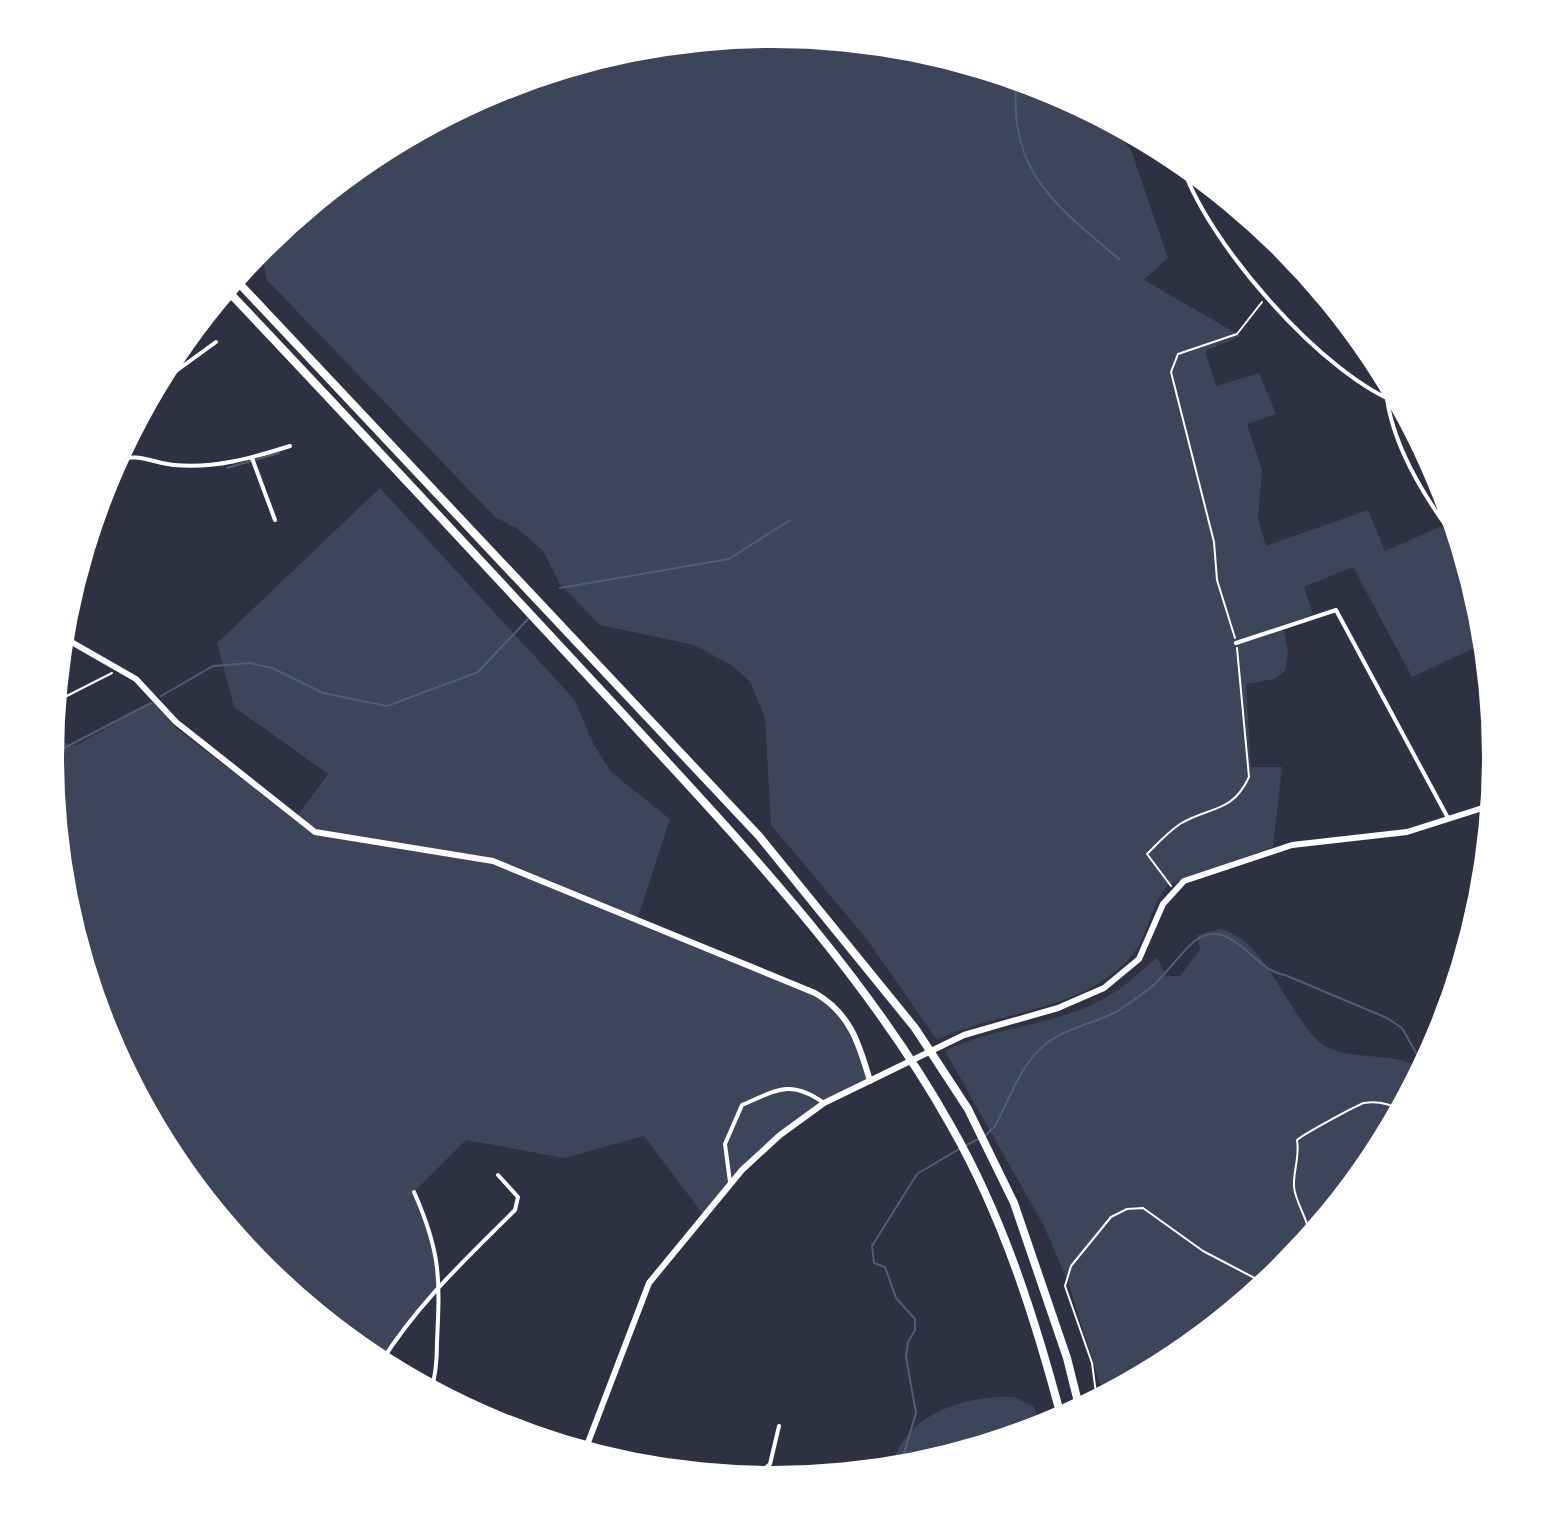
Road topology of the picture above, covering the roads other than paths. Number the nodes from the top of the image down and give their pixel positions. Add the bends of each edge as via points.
1 (1192, 186) edge
2 (243, 287) edge
3 (234, 297) edge
4 (216, 342) dead end
5 (180, 368) edge
6 (1384, 397) edge
7 (1388, 405) edge
8 (290, 446) dead end
9 (131, 457) edge
10 (252, 458) junction
11 (1441, 519) edge
12 (275, 520) dead end
13 (73, 643) edge
14 (1236, 643) road end
15 (1480, 809) edge
16 (1448, 820) junction
17 (870, 1081) junction
18 (824, 1103) junction
19 (498, 1175) dead end
20 (731, 1185) junction
21 (414, 1192) dead end
22 (440, 1284) junction
23 (388, 1353) edge
24 (433, 1380) edge
25 (1077, 1398) edge
26 (1058, 1407) edge
27 (779, 1426) dead end
28 (588, 1443) edge
29 (767, 1467) edge

1 - 6 street via 1213,231 1267,298 1363,388
2 - 25 highway via 759,836 915,1028 968,1109 1014,1203
3 - 26 highway via 745,847 897,1036 951,1126 1011,1253
4 - 5 street
7 - 11 street via 1413,471
8 - 10 street
9 - 10 street via 175,465 232,464
10 - 12 street
13 - 17 main road via 145,687 176,722 315,832 493,861 833,1004 854,1034
14 - 16 street via 1336,610
15 - 16 main road
16 - 17 main road via 1392,835 1292,845 1184,881 1163,904 1139,959 1104,988 1058,1008 972,1031
17 - 18 main road
18 - 20 main road via 780,1135
18 - 20 street via 803,1089 783,1088 742,1105 725,1144
19 - 22 street via 518,1197 515,1210
20 - 28 main road via 649,1283
21 - 22 street via 432,1232
22 - 23 street
22 - 24 street
27 - 29 street

